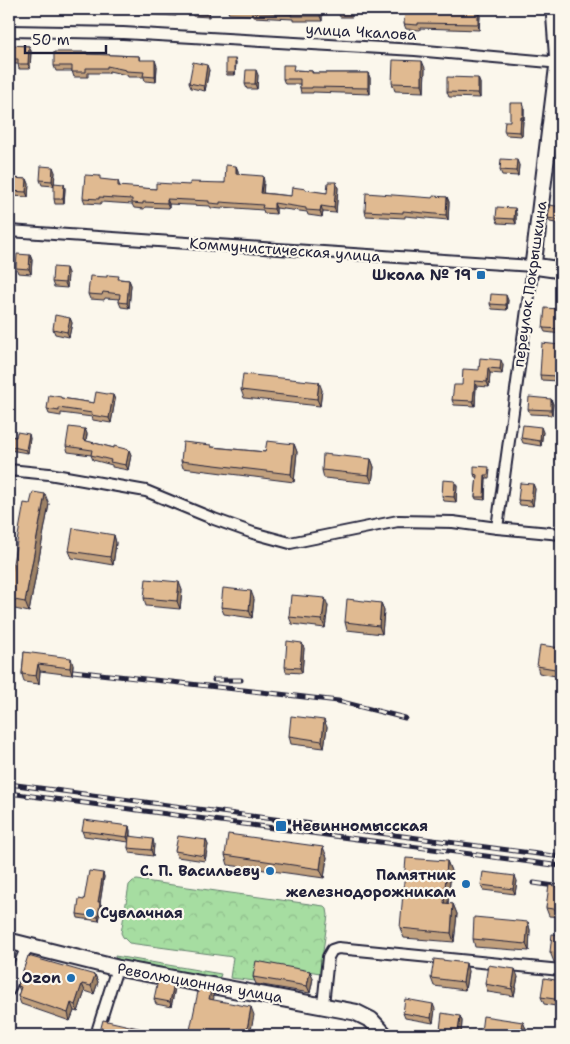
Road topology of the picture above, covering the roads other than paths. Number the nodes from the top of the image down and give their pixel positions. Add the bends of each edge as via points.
1 (554, 9) edge
2 (9, 31) edge
3 (560, 63) edge
4 (9, 231) edge
5 (533, 266) junction
6 (561, 270) edge
7 (9, 470) edge
8 (497, 528) junction
9 (561, 534) edge
10 (9, 941) edge
11 (27, 946) junction
12 (117, 968) junction
13 (561, 970) edge
14 (9, 990) edge
15 (323, 1005) junction
16 (96, 1035) edge
17 (385, 1035) edge

1 - 3 main road, переулок Покрышкина
2 - 3 street, улица Чкалова via 123,33 415,50
3 - 5 main road, переулок Покрышкина
4 - 5 street, Коммунистическая улица
5 - 6 main road, Коммунистическая улица
5 - 8 street, переулок Покрышкина
7 - 8 street via 146,491 214,520 290,543 398,521 453,522
8 - 9 street
10 - 11 main road, Революционная улица
11 - 12 main road, Революционная улица
11 - 14 street
12 - 15 main road, Революционная улица
12 - 16 street
13 - 15 street via 338,948 332,950 328,957
15 - 17 main road, Революционная улица via 355,1012 370,1020

